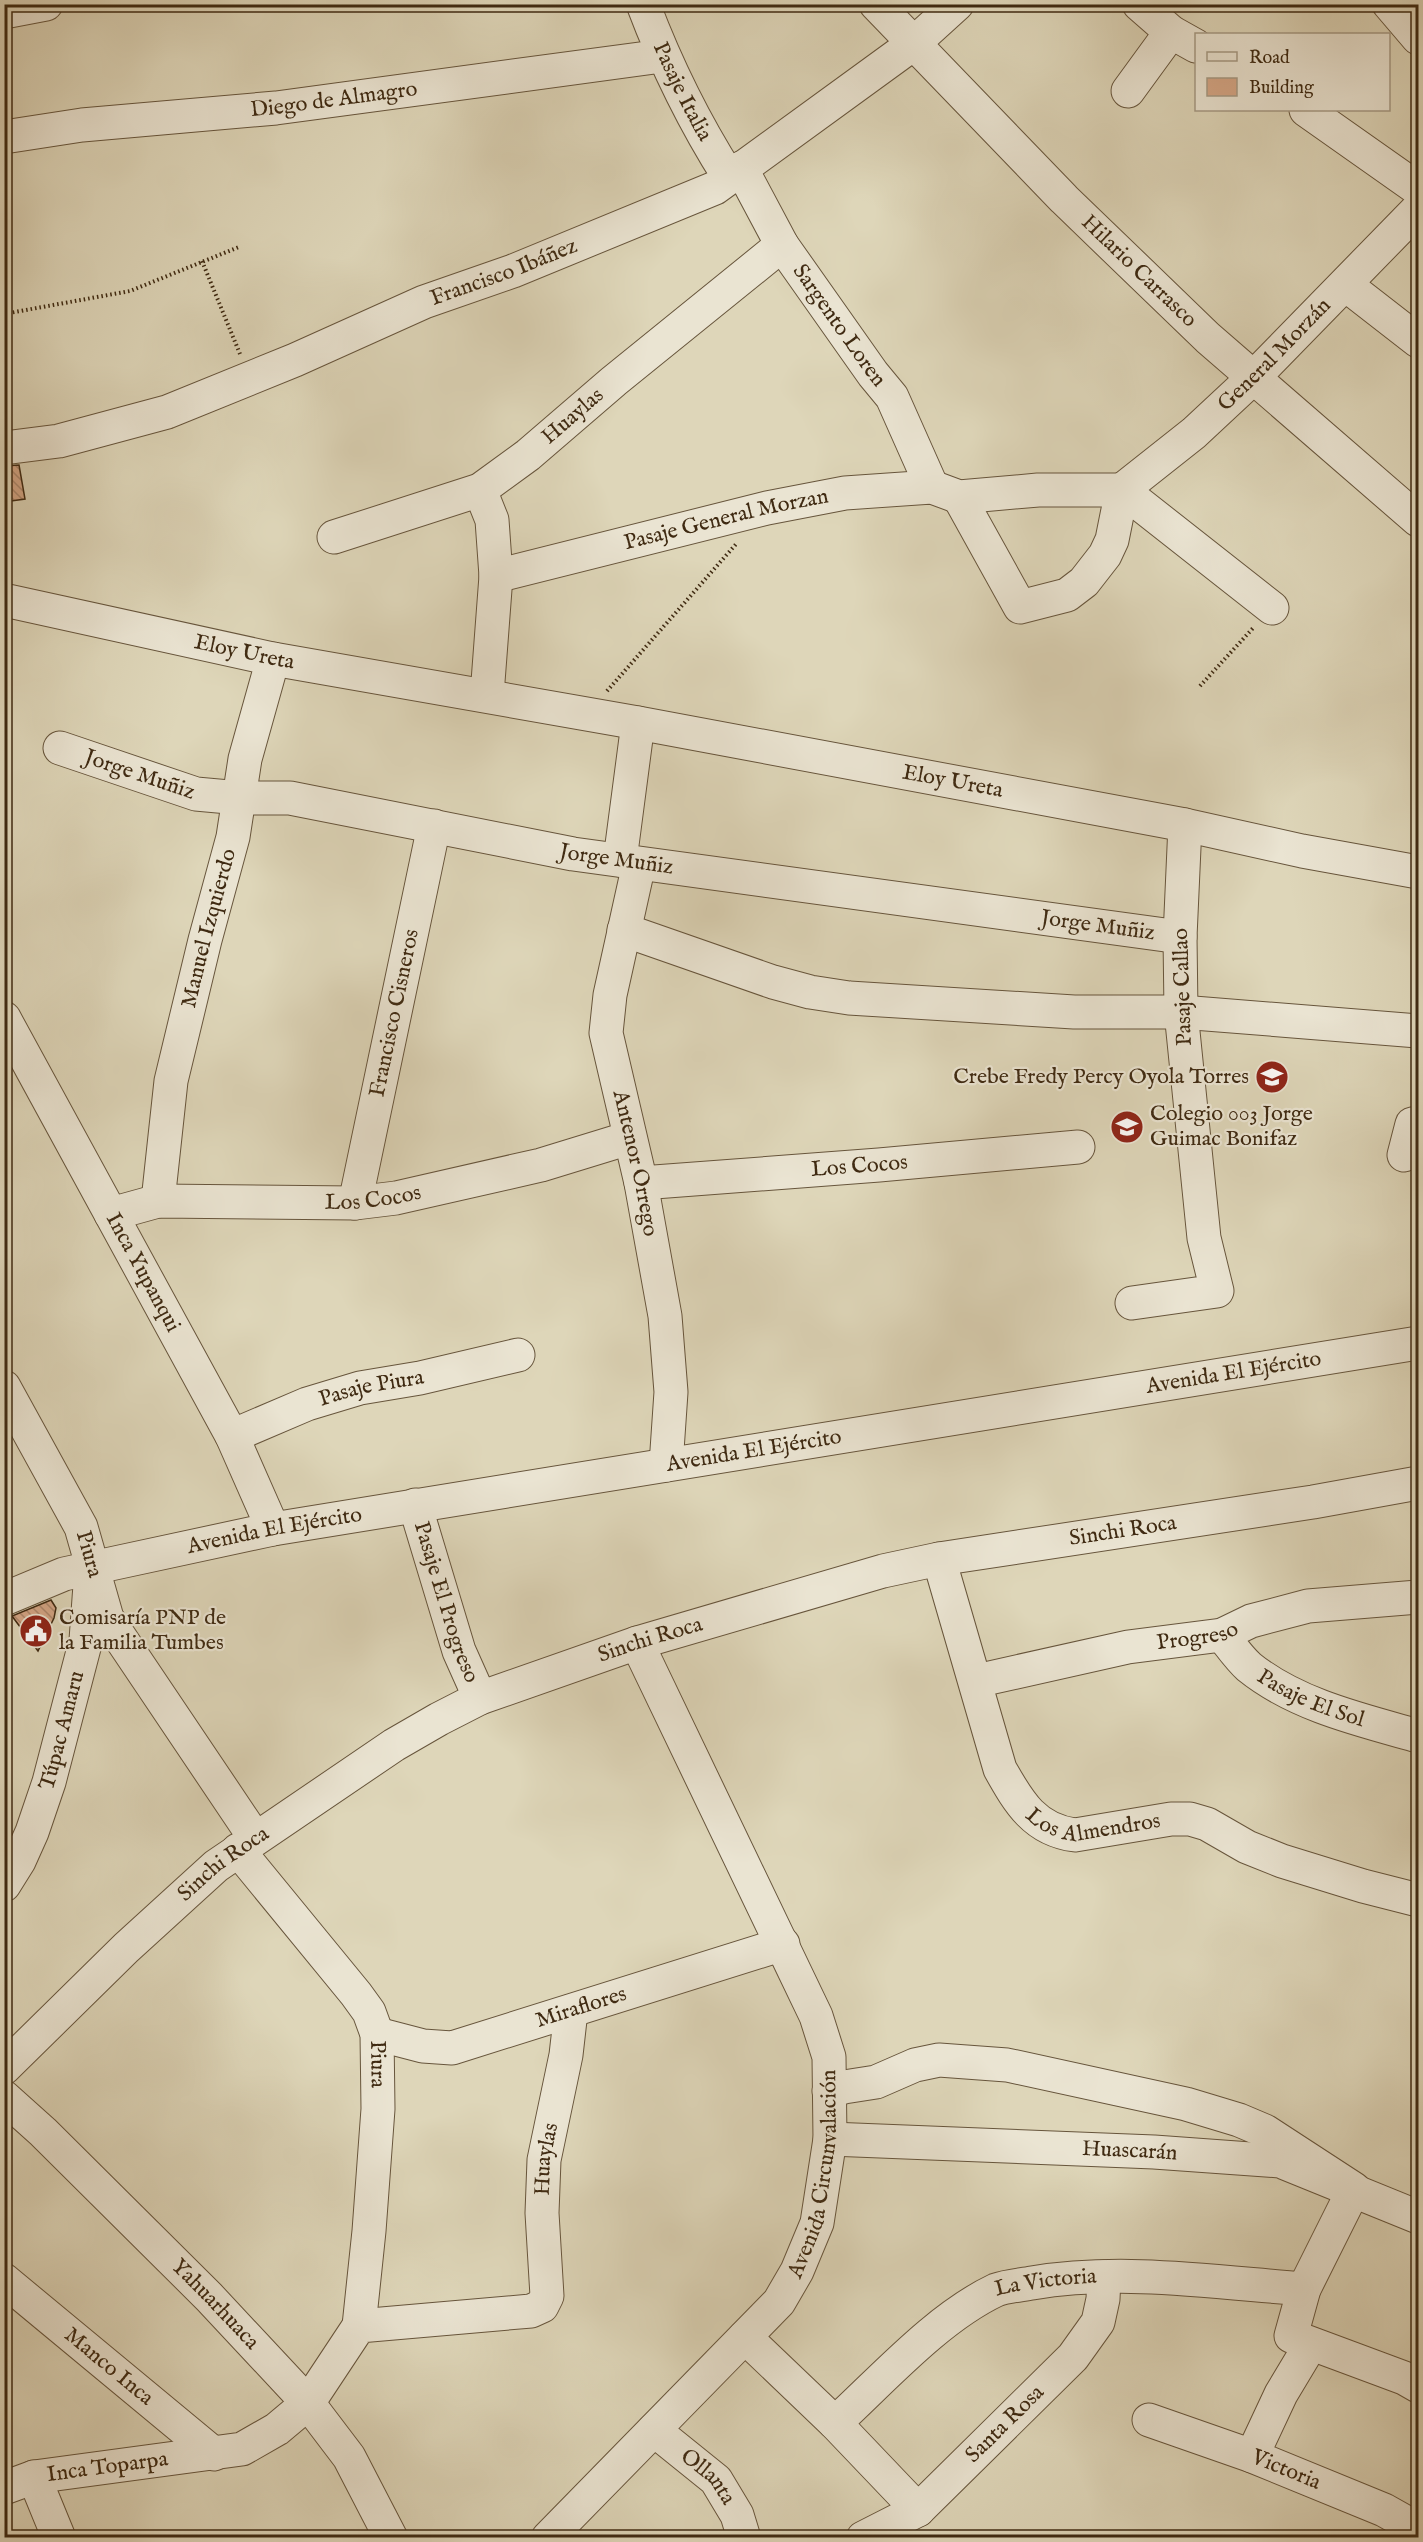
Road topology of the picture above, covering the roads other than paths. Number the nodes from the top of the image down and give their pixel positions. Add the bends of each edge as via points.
1 (46, 4) edge
2 (643, 4) edge
3 (876, 4) edge
4 (957, 4) edge
5 (1139, 4) edge
6 (1389, 4) edge
7 (4, 12) edge
8 (1419, 38) edge
9 (1184, 39) edge
10 (913, 44) junction
11 (662, 56) junction
12 (1128, 91) dead end
13 (1307, 111) edge
14 (4, 136) edge
15 (735, 172) junction
16 (1419, 189) edge
17 (1419, 209) edge
18 (782, 245) junction
19 (1346, 285) junction
20 (1419, 341) edge
21 (1253, 378) junction
22 (4, 448) edge
23 (480, 490) junction
24 (1122, 490) junction
25 (945, 492) junction
26 (1419, 520) edge
27 (334, 537) dead end
28 (496, 576) junction
29 (4, 600) edge
30 (1272, 608) road end
31 (273, 659) junction
32 (487, 695) junction
33 (638, 723) junction
34 (60, 748) dead end
35 (240, 798) junction
36 (1185, 825) junction
37 (434, 826) junction
38 (629, 862) junction
39 (1419, 872) edge
40 (624, 930) junction
41 (1180, 937) junction
42 (1181, 1012) junction
43 (4, 1018) edge
44 (1419, 1031) edge
45 (1419, 1123) edge
46 (629, 1138) junction
47 (1078, 1147) dead end
48 (1404, 1155) dead end
49 (641, 1183) junction
50 (158, 1201) junction
51 (355, 1203) junction
52 (111, 1214) junction
53 (1132, 1303) dead end
54 (1419, 1343) edge
55 (518, 1355) dead end
56 (4, 1388) edge
57 (232, 1436) junction
58 (666, 1465) junction
59 (1419, 1483) edge
60 (415, 1505) junction
61 (273, 1529) junction
62 (939, 1559) junction
63 (91, 1569) junction
64 (1419, 1597) edge
65 (4, 1599) edge
66 (1222, 1635) junction
67 (637, 1643) junction
68 (976, 1681) junction
69 (480, 1698) junction
70 (1419, 1736) edge
71 (247, 1844) junction
72 (4, 1885) edge
73 (1419, 1900) edge
74 (783, 1944) junction
75 (571, 2011) junction
76 (376, 2034) junction
77 (4, 2068) edge
78 (829, 2091) junction
79 (4, 2097) edge
80 (831, 2139) junction
81 (1354, 2189) junction
82 (1419, 2217) edge
83 (1104, 2277) junction
84 (4, 2280) edge
85 (1304, 2289) junction
86 (359, 2326) junction
87 (745, 2337) junction
88 (1301, 2340) junction
89 (1419, 2386) edge
90 (308, 2403) junction
91 (1149, 2420) dead end
92 (835, 2423) junction
93 (654, 2430) junction
94 (214, 2454) junction
95 (1252, 2456) junction
96 (19, 2482) edge
97 (918, 2510) junction
98 (1419, 2529) edge
99 (59, 2538) edge
100 (391, 2538) edge
101 (548, 2538) edge
102 (744, 2538) edge
103 (864, 2538) edge

1 - 7 street
2 - 11 street, Pasaje Italia
3 - 10 street, Hilario Carrasco
4 - 10 street, Francisco Ibáñez
5 - 9 street
6 - 8 street
9 - 12 street
10 - 15 street, Francisco Ibáñez
10 - 21 street, Hilario Carrasco via 1064,199
11 - 14 street, Diego de Almagro via 276,108
11 - 15 street, Pasaje Italia via 708,144
13 - 16 street
15 - 18 street, Sargento Loren
15 - 22 street, Francisco Ibáñez via 715,188 424,302 167,412 60,441
17 - 19 street, General Morzán
18 - 23 street, Huaylas via 528,455
18 - 25 street, Sargento Loren via 892,398
19 - 20 street
19 - 21 street, General Morzán
21 - 24 street, General Morzán via 1194,433
21 - 26 street, Hilario Carrasco
23 - 27 street, Huaylas
23 - 28 street via 492,520
24 - 25 street, Pasaje General Morzan
24 - 25 street, Sargento Loren via 1112,540 1084,582 1067,595 1020,608
24 - 30 street
25 - 28 street, Pasaje General Morzan via 845,493 767,508
28 - 32 street
29 - 31 street, Eloy Ureta
31 - 32 street, Eloy Ureta
31 - 35 street, Manuel Izquierdo via 245,759
32 - 33 street, Eloy Ureta
33 - 36 street, Eloy Ureta
33 - 38 street, Antenor Orrego
34 - 35 street, Jorge Muñiz via 196,794
35 - 37 street, Jorge Muñiz via 290,798
35 - 50 street, Manuel Izquierdo via 171,1081
36 - 39 street, Eloy Ureta
36 - 41 street, Pasaje Callao
37 - 38 street, Jorge Muñiz
37 - 51 street, Francisco Cisneros
38 - 40 street, Antenor Orrego
38 - 41 street, Jorge Muñiz
40 - 42 street via 773,982 849,998 1074,1012
40 - 46 street, Antenor Orrego via 606,1033
41 - 42 street, Pasaje Callao
42 - 44 street
42 - 53 street, Pasaje Callao via 1204,1238 1217,1291
43 - 52 street, Inca Yupanqui
45 - 48 street via 1412,1124
46 - 49 street, Antenor Orrego
46 - 51 street, Los Cocos via 462,1185
47 - 49 street, Los Cocos
49 - 58 street, Antenor Orrego via 665,1317 671,1392
50 - 51 street, Los Cocos
50 - 52 street, Los Cocos
52 - 57 street, Inca Yupanqui
54 - 58 street, Avenida El Ejército
55 - 57 street, Pasaje Piura via 360,1388 307,1404
56 - 63 street, Piura via 81,1527
57 - 61 street, Inca Yupanqui
58 - 60 street, Avenida El Ejército
59 - 62 street, Sinchi Roca
60 - 61 street, Avenida El Ejército
60 - 69 street, Pasaje El Progreso via 459,1651
61 - 63 street, Avenida El Ejército
62 - 67 street, Sinchi Roca via 883,1571
62 - 68 street, Los Almendros
63 - 65 street, Avenida El Ejército via 64,1574
63 - 71 street, Piura via 107,1618
63 - 72 street, Túpac Amaru via 86,1640 49,1782 32,1832
64 - 66 street, Progreso via 1308,1606 1251,1620
66 - 68 street, Progreso via 1128,1647
66 - 70 street, Pasaje El Sol via 1247,1665 1276,1686 1317,1704
67 - 69 street, Sinchi Roca
67 - 74 street, Avenida Circunvalación
68 - 73 street, Los Almendros via 1000,1769 1013,1792 1046,1828 1075,1835 1190,1820 1207,1824 1281,1862
69 - 71 street, Sinchi Roca via 394,1745
71 - 76 street, Piura via 369,2012
71 - 77 street, Sinchi Roca via 185,1893
74 - 75 street, Miraflores
74 - 78 street, Avenida Circunvalación via 816,2016 829,2057
75 - 76 street, Miraflores via 452,2048 423,2046
75 - 86 street, Huaylas via 544,2160 542,2213 547,2296 542,2306 531,2311
76 - 86 street, Piura via 378,2109
78 - 80 street, Avenida Circunvalación
78 - 81 street via 876,2082 915,2065 939,2060 1006,2066 1186,2104 1239,2120 1265,2131
79 - 90 street, Yahuarhuaca via 208,2297
80 - 81 street, Huascarán via 1241,2157 1280,2161
80 - 87 street, Avenida Circunvalación via 817,2223 797,2271 779,2302
81 - 82 street, Huascarán
81 - 85 street
83 - 85 street, La Victoria via 1168,2277
83 - 92 street, La Victoria via 1064,2278 1010,2287 981,2298 940,2327
83 - 97 street, Santa Rosa via 1098,2322 1073,2357
84 - 94 street, Manco Inca
85 - 88 street
86 - 90 street, Inca Toparpa
87 - 92 street
87 - 93 street, Avenida Circunvalación
88 - 89 street
88 - 95 street
90 - 94 street, Inca Toparpa via 277,2429 242,2449
90 - 100 street, Yahuarhuaca via 349,2457
91 - 95 street, Victoria
92 - 97 street
93 - 101 street, Avenida Circunvalación
93 - 102 street, Ollanta via 716,2480 737,2515
94 - 96 street, Inca Toparpa via 135,2462
95 - 98 street, Victoria via 1384,2510
96 - 99 street
97 - 103 street, Santa Rosa

